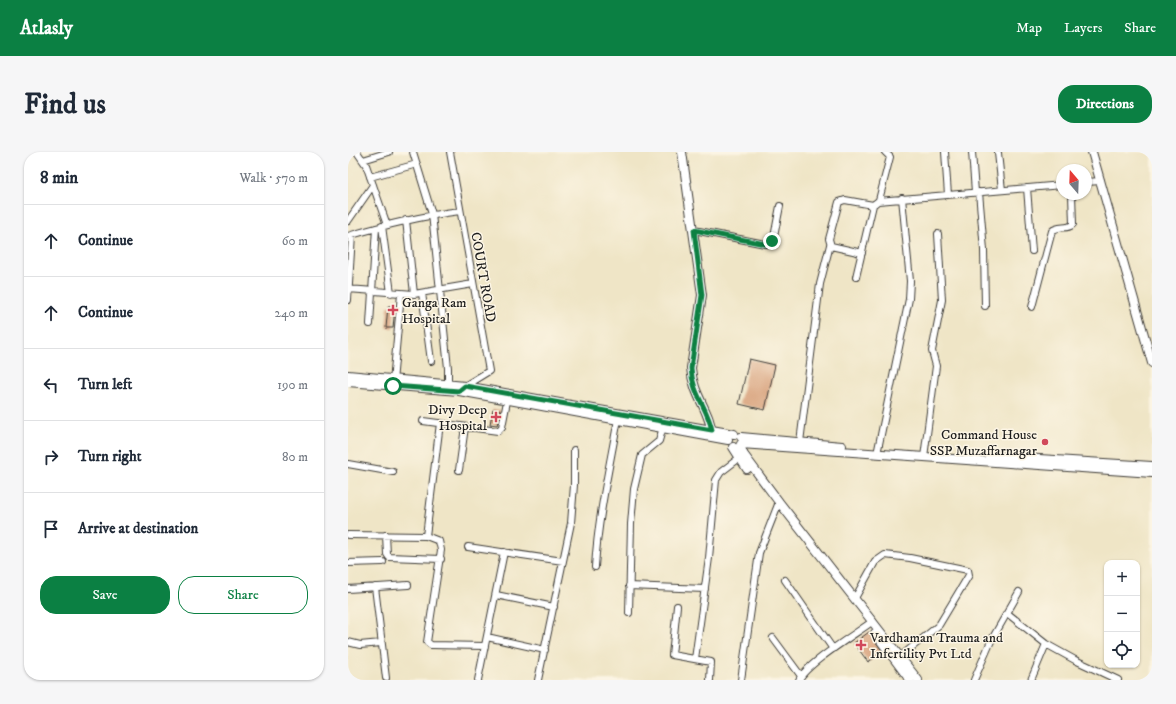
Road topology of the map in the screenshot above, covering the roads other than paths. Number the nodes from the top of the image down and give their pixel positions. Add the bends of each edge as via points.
1 (357, 152) edge
2 (390, 152) edge
3 (413, 152) edge
4 (450, 152) edge
5 (682, 152) edge
6 (885, 152) edge
7 (945, 152) edge
8 (972, 152) edge
9 (1092, 152) edge
10 (998, 153) edge
11 (363, 160) junction
12 (417, 164) junction
13 (370, 177) junction
14 (1101, 181) junction
15 (1092, 182) edge
16 (373, 185) junction
17 (1056, 186) edge
18 (1027, 188) junction
19 (1002, 190) junction
20 (977, 192) junction
21 (948, 195) junction
22 (902, 198) junction
23 (879, 200) junction
24 (1072, 200) edge
25 (873, 205) junction
26 (780, 206) dead end
27 (460, 211) junction
28 (432, 214) junction
29 (406, 220) junction
30 (348, 221) edge
31 (382, 226) junction
32 (694, 230) junction
33 (938, 234) dead end
34 (350, 236) edge
35 (830, 245) junction
36 (1032, 251) dead end
37 (862, 253) junction
38 (856, 277) dead end
39 (474, 284) junction
40 (349, 289) edge
41 (440, 291) junction
42 (372, 292) junction
43 (391, 293) junction
44 (422, 293) junction
45 (401, 294) junction
46 (414, 294) junction
47 (348, 300) edge
48 (985, 306) dead end
49 (1032, 307) dead end
50 (370, 324) dead end
51 (431, 361) dead end
52 (1152, 363) edge
53 (348, 375) edge
54 (348, 382) edge
55 (393, 382) junction
56 (449, 387) junction
57 (462, 389) junction
58 (508, 397) junction
59 (618, 419) junction
60 (423, 421) dead end
61 (440, 423) junction
62 (465, 427) junction
63 (663, 428) junction
64 (712, 433) junction
65 (736, 441) junction
66 (800, 442) junction
67 (574, 450) dead end
68 (877, 452) junction
69 (924, 455) junction
70 (741, 456) junction
71 (348, 464) edge
72 (1152, 466) edge
73 (460, 470) dead end
74 (393, 472) dead end
75 (1152, 473) edge
76 (778, 504) junction
77 (348, 535) edge
78 (386, 535) junction
79 (426, 536) junction
80 (468, 547) dead end
81 (504, 552) junction
82 (440, 558) junction
83 (563, 561) junction
84 (382, 562) dead end
85 (348, 563) edge
86 (595, 568) dead end
87 (785, 580) dead end
88 (408, 585) dead end
89 (629, 586) junction
90 (375, 587) junction
91 (348, 589) edge
92 (705, 589) junction
93 (1019, 592) dead end
94 (496, 595) junction
95 (855, 598) junction
96 (677, 606) dead end
97 (554, 607) junction
98 (629, 613) dead end
99 (1007, 613) junction
100 (871, 623) junction
101 (487, 637) junction
102 (773, 638) dead end
103 (348, 642) edge
104 (381, 643) junction
105 (1046, 644) junction
106 (485, 646) junction
107 (834, 649) junction
108 (545, 650) junction
109 (900, 657) junction
110 (695, 659) junction
111 (386, 678) dead end
112 (800, 678) edge
113 (478, 680) edge
114 (538, 680) edge
115 (710, 680) edge
116 (741, 680) edge
117 (910, 680) edge
118 (918, 680) edge
119 (974, 680) edge
120 (1031, 680) edge
121 (1118, 680) edge

1 - 11 street
2 - 11 street
3 - 12 street
4 - 27 street, COURT ROAD
5 - 32 street
6 - 23 street via 890,156
7 - 21 street
8 - 20 street
9 - 14 street
10 - 19 street
11 - 13 street
12 - 13 street
12 - 28 street
13 - 16 street
14 - 15 street
14 - 52 street
16 - 30 street
16 - 31 street
17 - 18 street
18 - 19 street
18 - 36 street
19 - 20 street
20 - 21 street
20 - 48 street via 984,250
21 - 22 street
22 - 23 street
22 - 68 street via 910,281 909,299
23 - 25 street
24 - 49 street via 1073,224 1052,231
25 - 35 street via 845,200 839,202 829,239
25 - 37 street
26 - 32 street via 774,237 769,244
27 - 28 street
27 - 39 street, COURT ROAD
28 - 29 street
28 - 41 street
29 - 31 street
29 - 46 street
31 - 34 street
31 - 42 street
31 - 43 street
32 - 64 street via 702,295 691,368 696,395 708,418
33 - 69 street via 942,300 932,351 936,366
34 - 40 street
35 - 37 street
35 - 66 street via 820,284
37 - 38 street
39 - 41 street
39 - 57 street, COURT ROAD via 489,371
40 - 42 street
40 - 47 street
41 - 44 street
41 - 56 street
42 - 43 street
42 - 50 street
43 - 45 street
44 - 46 street
44 - 51 street
45 - 46 street
45 - 55 street
53 - 55 street
54 - 55 street
55 - 56 street
56 - 57 street
57 - 58 street
58 - 59 street
58 - 62 street via 502,427 498,432
58 - 64 street
59 - 63 street
59 - 86 street via 597,536
60 - 61 street
61 - 62 street
61 - 79 street
62 - 73 street
63 - 64 street
63 - 89 street via 659,441 644,451 640,460 634,489
64 - 65 street
65 - 66 street
65 - 68 street
65 - 70 street
66 - 68 street
67 - 83 street via 573,508
68 - 69 street
69 - 72 street
69 - 75 street
70 - 76 street
70 - 92 street via 721,472 716,480
71 - 74 street
76 - 95 street
76 - 100 street
76 - 116 street via 759,553
77 - 78 street
78 - 79 street
78 - 82 street via 389,557
79 - 82 street via 439,541
80 - 81 street
81 - 83 street
81 - 94 street
82 - 106 street via 427,642 431,645
83 - 97 street
84 - 85 street
87 - 107 street
88 - 90 street
89 - 92 street
89 - 98 street
90 - 91 street
90 - 104 street
92 - 110 street
93 - 99 street
94 - 97 street
94 - 101 street
95 - 100 street
95 - 109 street via 875,562 885,555 968,570 969,575 939,625
96 - 110 street via 672,655
97 - 108 street
99 - 105 street
99 - 119 street
100 - 107 street
100 - 109 street
100 - 117 street
101 - 106 street
101 - 108 street
102 - 112 street
103 - 104 street via 360,645
104 - 111 street
105 - 120 street
105 - 121 street
106 - 113 street
107 - 112 street
108 - 114 street
109 - 118 street
110 - 115 street via 711,662

